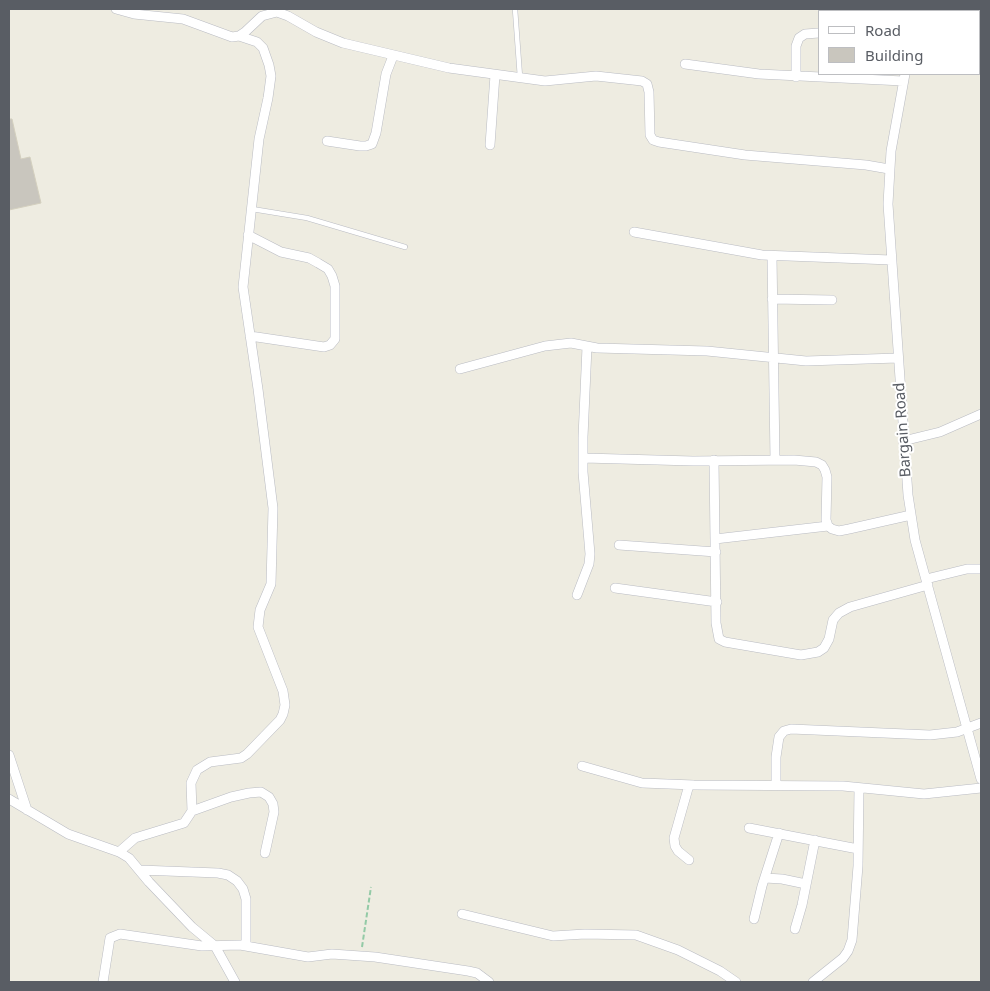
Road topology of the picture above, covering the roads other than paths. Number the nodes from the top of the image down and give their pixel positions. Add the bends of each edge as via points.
1 (116, 9) edge
2 (515, 9) edge
3 (818, 33) edge
4 (239, 36) junction
5 (393, 56) junction
6 (685, 64) dead end
7 (495, 75) junction
8 (796, 77) junction
9 (904, 77) edge
10 (520, 78) junction
11 (327, 141) dead end
12 (490, 145) dead end
13 (889, 169) junction
14 (251, 209) junction
15 (634, 232) dead end
16 (248, 235) junction
17 (405, 247) dead end
18 (772, 256) junction
19 (891, 260) junction
20 (772, 299) junction
21 (832, 300) dead end
22 (250, 336) junction
23 (587, 347) junction
24 (772, 357) junction
25 (898, 358) junction
26 (460, 369) dead end
27 (981, 414) edge
28 (903, 441) junction
29 (584, 458) junction
30 (714, 460) junction
31 (775, 460) junction
32 (911, 515) junction
33 (828, 526) junction
34 (715, 539) junction
35 (619, 545) dead end
36 (716, 552) junction
37 (981, 570) edge
38 (927, 582) junction
39 (615, 588) dead end
40 (577, 595) dead end
41 (716, 602) junction
42 (981, 723) edge
43 (968, 727) junction
44 (9, 755) edge
45 (582, 766) dead end
46 (981, 779) edge
47 (689, 785) junction
48 (776, 786) junction
49 (859, 788) junction
50 (981, 788) edge
51 (9, 798) edge
52 (27, 810) junction
53 (192, 811) junction
54 (749, 828) dead end
55 (779, 833) junction
56 (815, 840) junction
57 (858, 849) junction
58 (119, 852) junction
59 (265, 852) dead end
60 (689, 860) dead end
61 (140, 870) junction
62 (765, 878) junction
63 (806, 884) junction
64 (462, 914) dead end
65 (754, 919) dead end
66 (795, 929) dead end
67 (215, 946) junction
68 (246, 946) junction
69 (103, 982) edge
70 (235, 982) edge
71 (489, 982) edge
72 (736, 982) edge
73 (813, 982) edge

1 - 4 street via 184,19 232,37
2 - 10 lane
3 - 8 street via 799,38
4 - 5 street via 262,16 276,12 343,43
4 - 14 street via 257,42 263,48 270,76
5 - 7 street
5 - 11 street via 386,74 372,144 360,146
6 - 8 street
7 - 10 street
7 - 12 street
8 - 9 street
9 - 13 street, Bargain Road
10 - 13 street via 558,81 596,76 642,81 647,84 649,92 650,135 659,142 745,155
13 - 19 street, Bargain Road
14 - 16 street
14 - 17 lane via 307,218
15 - 18 street
16 - 22 street via 243,287
16 - 22 street via 281,252 318,263 328,269 335,286 335,339 330,345 324,347
18 - 19 street
18 - 20 street
19 - 25 street, Bargain Road
20 - 21 street
20 - 24 street
22 - 53 street via 273,523 271,584 260,610 258,627 283,691 285,705 280,720 248,754 210,762 197,770 191,783
23 - 24 street
23 - 26 street via 571,343 545,346
23 - 29 street
24 - 25 street via 816,362
24 - 31 street
25 - 28 street, Bargain Road
27 - 28 street via 940,432
28 - 32 street, Bargain Road
29 - 30 street
29 - 40 street via 590,554
30 - 31 street
30 - 34 street
31 - 33 street via 822,465 827,477
32 - 33 street via 839,531
32 - 38 street, Bargain Road
33 - 34 street
34 - 36 street
35 - 36 street
36 - 41 street
37 - 38 street via 967,569
38 - 41 street via 839,613 833,620 824,648 809,655 719,639
38 - 43 street, Bargain Road
39 - 41 street
42 - 43 street
43 - 46 street, Bargain Road
43 - 48 street via 957,732 930,735 791,729 779,737
44 - 52 street
45 - 47 street via 642,783
47 - 48 street
47 - 60 street via 674,838 678,851
48 - 49 street
49 - 50 street via 924,794
49 - 57 street
51 - 52 street
52 - 58 street via 73,836
53 - 58 street via 184,823 135,838
53 - 59 street via 231,797 261,792 273,804 274,812
54 - 55 street
55 - 56 street
55 - 62 street
56 - 57 street
56 - 63 street
57 - 73 street via 852,940 843,958
58 - 61 street
61 - 67 street via 192,927
61 - 68 street via 218,873 237,881 246,899
62 - 63 street
62 - 65 street
63 - 66 street
64 - 72 street via 553,936 636,935 678,950
67 - 68 street
67 - 69 street via 114,935 108,943
67 - 70 street
68 - 71 street via 308,957 361,955 468,971

